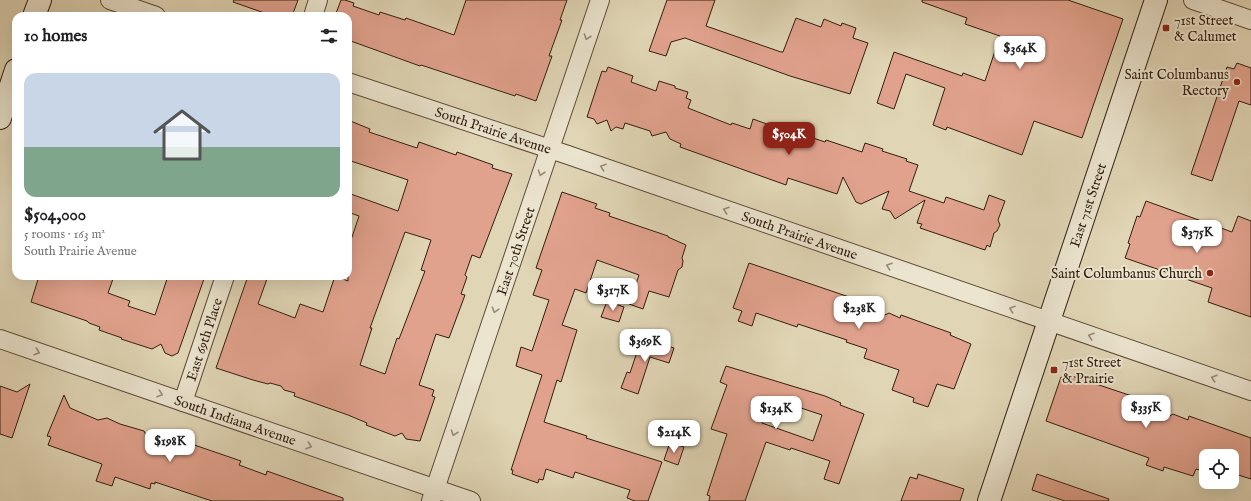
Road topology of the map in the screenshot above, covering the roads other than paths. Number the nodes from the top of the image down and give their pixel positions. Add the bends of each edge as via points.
1 (40, 0) edge
2 (110, 0) edge
3 (318, 0) edge
4 (600, 0) edge
5 (1156, 0) edge
6 (1193, 0) edge
7 (36, 12) edge
8 (144, 12) edge
9 (314, 12) edge
10 (1251, 20) edge
11 (12, 82) edge
12 (352, 83) edge
13 (0, 118) edge
14 (550, 149) junction
15 (224, 280) edge
16 (1048, 322) junction
17 (0, 339) edge
18 (1251, 391) edge
19 (183, 402) junction
20 (433, 495) edge
21 (471, 501) edge
22 (989, 501) edge

1 - 7 main road
2 - 8 street
3 - 9 street
4 -> 14 street, East 70th Street
5 - 16 main road, East 71st Street
6 - 10 street
11 - 13 main road
12 - 14 street, South Prairie Avenue
16 -> 14 street, South Prairie Avenue
14 -> 20 street, East 70th Street
15 - 19 street, East 69th Place
18 -> 16 street, South Prairie Avenue
16 - 22 main road, East 71st Street
17 -> 19 street, South Indiana Avenue
19 -> 20 street, South Indiana Avenue
20 - 21 street, South Indiana Avenue

